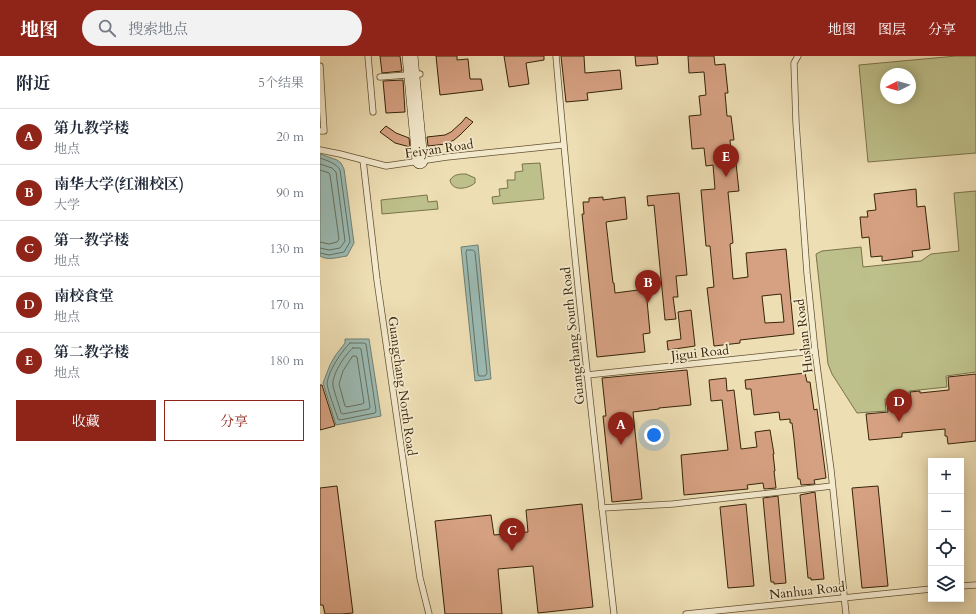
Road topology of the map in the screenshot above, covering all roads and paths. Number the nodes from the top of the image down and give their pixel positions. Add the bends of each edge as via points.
1 (368, 56) edge
2 (410, 56) edge
3 (418, 56) edge
4 (556, 56) edge
5 (798, 56) edge
6 (320, 66) edge
7 (416, 74) junction
8 (380, 77) dead end
9 (373, 112) dead end
10 (320, 131) edge
11 (563, 145) junction
12 (320, 150) edge
13 (363, 160) junction
14 (424, 160) junction
15 (815, 351) junction
16 (587, 375) junction
17 (832, 486) junction
18 (602, 508) junction
19 (976, 585) edge
20 (964, 586) edge
21 (928, 589) edge
22 (844, 598) junction
23 (429, 614) edge
24 (614, 614) edge
25 (686, 614) edge
26 (846, 614) edge

1 - 9 lane
2 - 7 street
3 - 7 street
4 - 11 lane, Guangchang South Road
5 - 15 lane, Hushan Road via 794,63 796,123
6 - 10 lane via 324,131
7 - 8 lane
7 - 14 street
11 - 14 lane, Feiyan Road
11 - 16 lane, Guangchang South Road
12 - 13 lane, Feiyan Road
13 - 14 lane, Feiyan Road via 386,166
13 - 23 lane, Guangchang North Road via 377,280 420,578
15 - 16 lane, Jigui Road
15 - 17 lane, Hushan Road
16 - 18 lane, Guangchang South Road
17 - 18 lane via 673,504
17 - 22 lane, Hushan Road
18 - 24 lane, Guangchang South Road
19 - 20 lane
21 - 22 lane, Nanhua Road
22 - 25 lane, Nanhua Road
22 - 26 lane, Hushan Road

